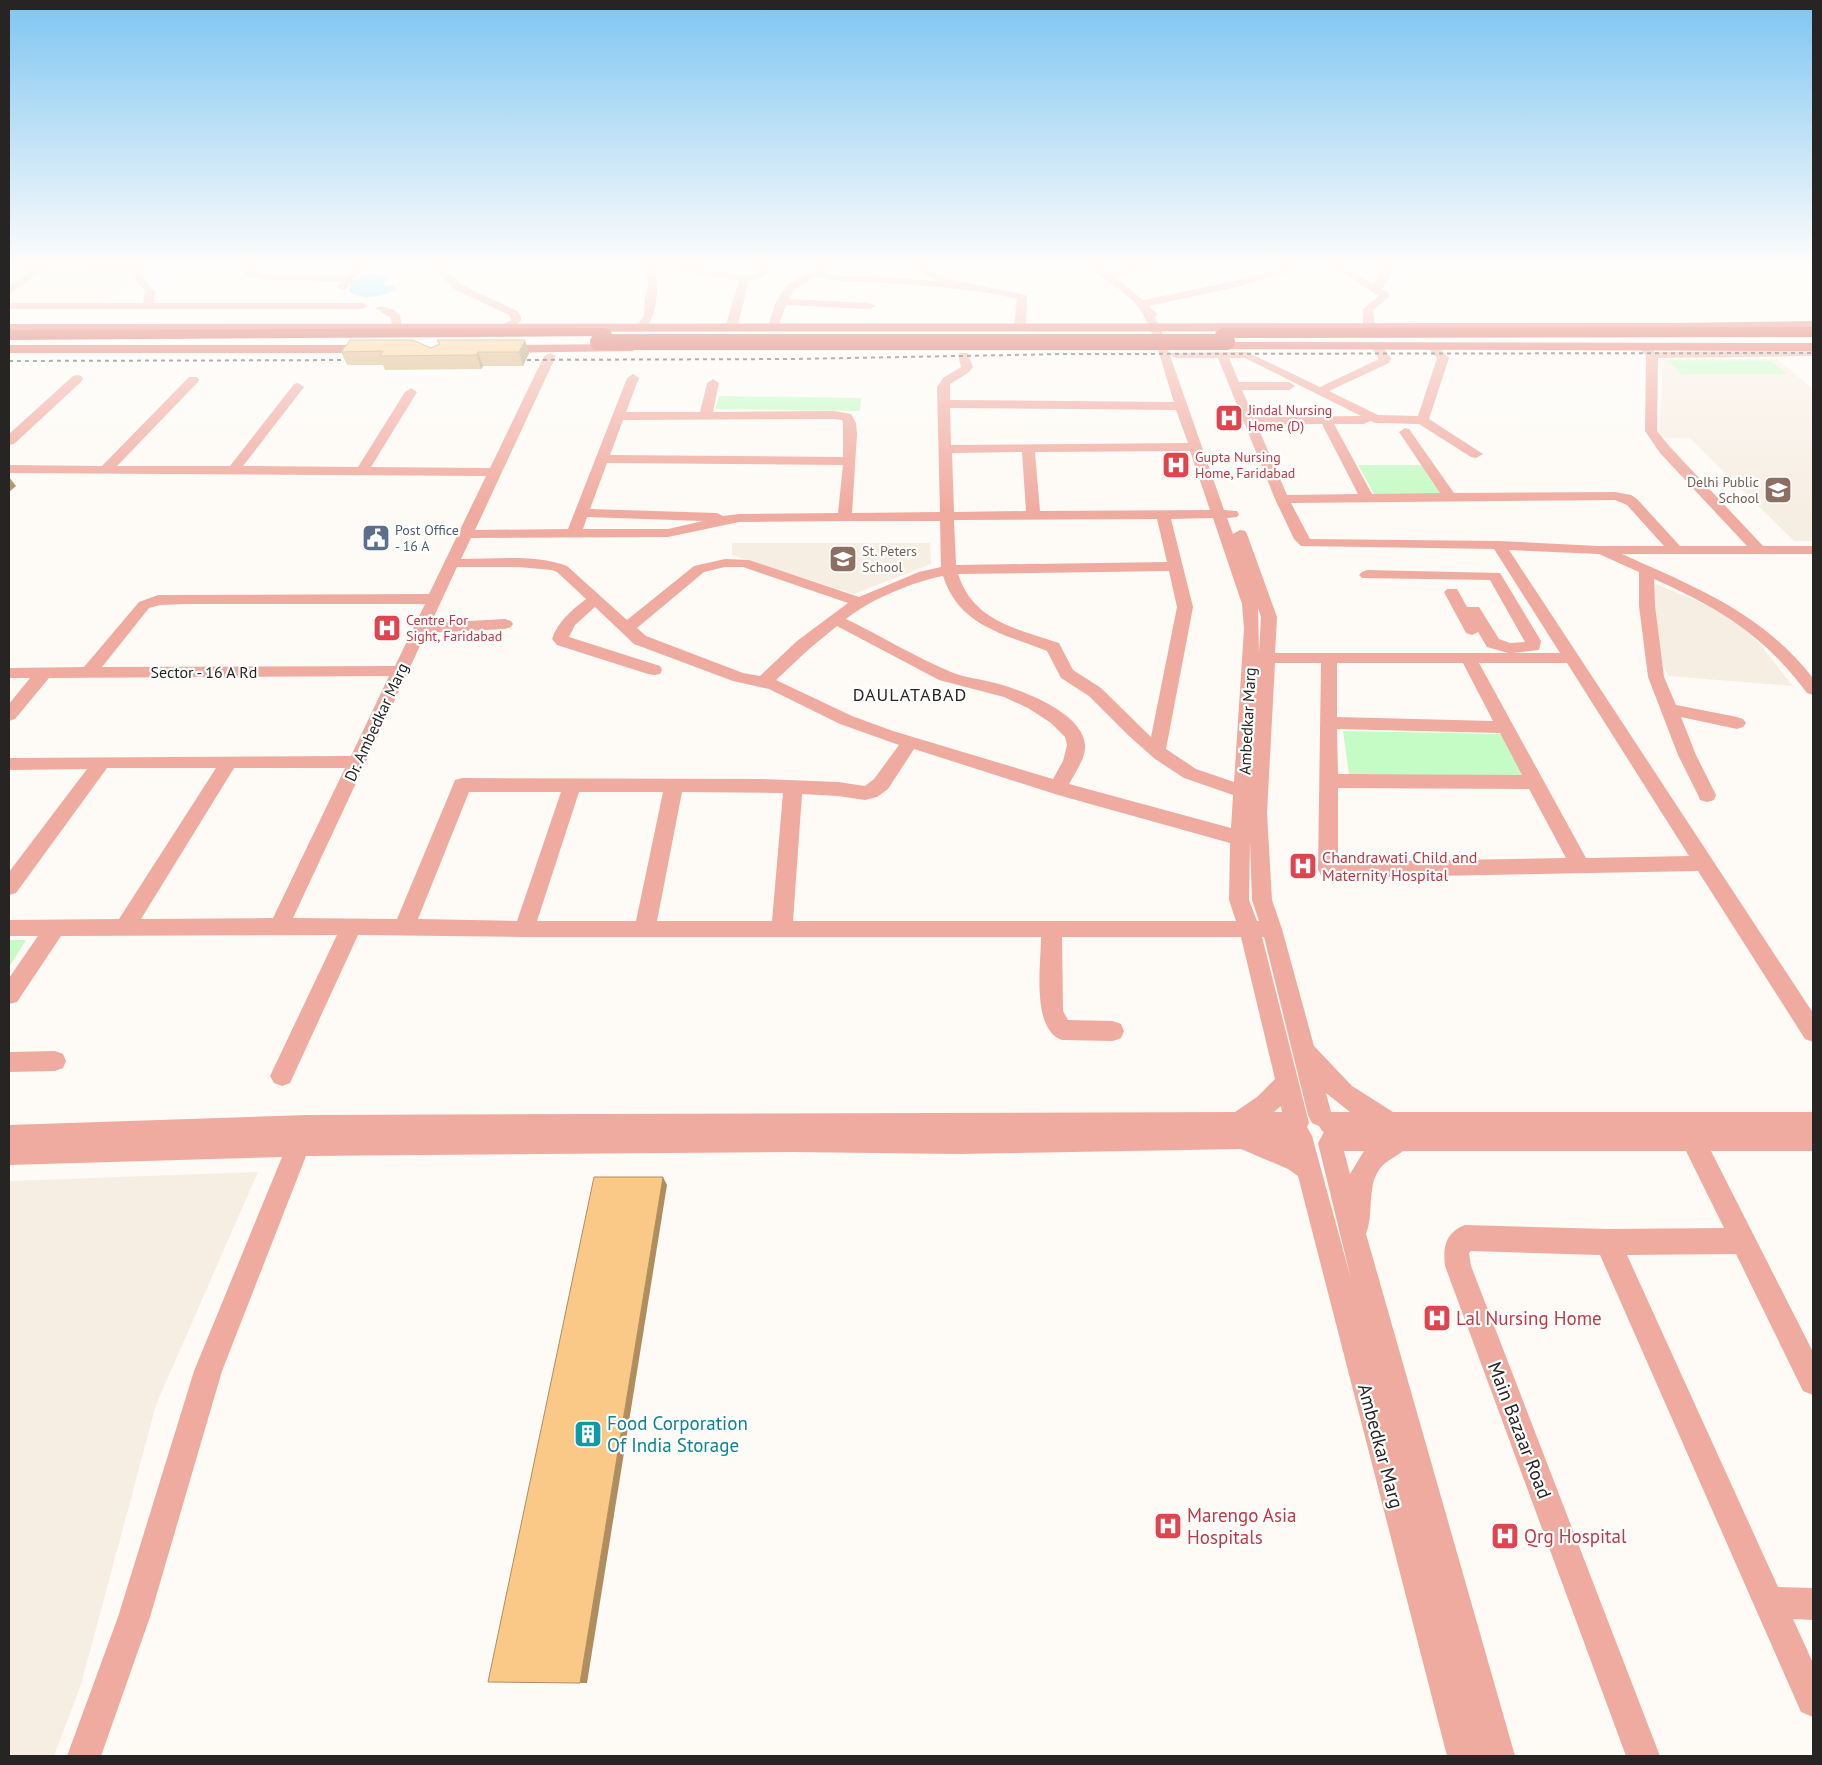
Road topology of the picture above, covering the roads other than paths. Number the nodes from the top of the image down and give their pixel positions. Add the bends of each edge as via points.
1 (1169, 345) edge
2 (1215, 345) edge
3 (1711, 345) edge
4 (1766, 345) edge
5 (1274, 346) junction
6 (1376, 346) junction
7 (1078, 347) joint
8 (1433, 347) junction
9 (1813, 347) edge
10 (392, 349) edge
11 (476, 349) edge
12 (1171, 349) junction
13 (9, 350) edge
14 (1222, 350) junction
15 (1648, 351) junction
16 (1813, 353) edge
17 (964, 355) dead end
18 (550, 356) dead end
19 (633, 378) dead end
20 (77, 379) dead end
21 (193, 380) dead end
22 (713, 383) dead end
23 (1235, 386) junction
24 (1289, 386) dead end
25 (298, 387) dead end
26 (1320, 391) junction
27 (411, 392) dead end
28 (944, 404) junction
29 (1182, 406) junction
30 (619, 416) junction
31 (706, 416) junction
32 (1326, 420) junction
33 (1364, 420) dead end
34 (1422, 420) junction
35 (1250, 421) junction
36 (1405, 432) dead end
37 (9, 441) edge
38 (1196, 447) junction
39 (946, 449) junction
40 (1028, 449) junction
41 (1476, 454) dead end
42 (602, 460) junction
43 (849, 461) junction
44 (9, 469) edge
45 (105, 470) junction
46 (233, 471) junction
47 (362, 471) junction
48 (495, 472) junction
49 (1367, 498) junction
50 (1450, 498) junction
51 (1282, 499) junction
52 (581, 513) junction
53 (1226, 514) junction
54 (1164, 515) junction
55 (1032, 516) junction
56 (948, 517) junction
57 (739, 518) junction
58 (845, 518) junction
59 (574, 533) junction
60 (466, 534) junction
61 (1498, 545) junction
62 (1598, 550) junction
63 (1676, 550) junction
64 (1760, 550) junction
65 (1807, 550) edge
66 (452, 563) junction
67 (1813, 564) edge
68 (1175, 566) junction
69 (949, 570) junction
70 (1646, 571) junction
71 (1367, 575) dead end
72 (1452, 592) dead end
73 (434, 599) junction
74 (595, 599) junction
75 (860, 602) junction
76 (1473, 610) dead end
77 (835, 619) junction
78 (1521, 621) junction
79 (1548, 621) junction
80 (505, 624) dead end
81 (421, 628) junction
82 (627, 628) junction
83 (1259, 658) junction
84 (1329, 658) junction
85 (1468, 658) junction
86 (1488, 658) junction
87 (1571, 658) junction
88 (1791, 660) junction
89 (1813, 660) edge
90 (654, 670) dead end
91 (400, 671) junction
92 (88, 672) junction
93 (9, 673) edge
94 (44, 673) junction
95 (764, 682) junction
96 (1813, 689) edge
97 (1668, 709) junction
98 (9, 715) edge
99 (1329, 723) junction
100 (1737, 723) dead end
101 (1505, 727) junction
102 (910, 742) junction
103 (1157, 751) junction
104 (102, 762) junction
105 (229, 762) junction
106 (357, 762) junction
107 (9, 764) edge
108 (1329, 781) junction
109 (1535, 782) junction
110 (572, 786) junction
111 (674, 786) junction
112 (793, 787) junction
113 (1058, 788) junction
114 (1243, 791) junction
115 (1707, 795) dead end
116 (1240, 838) junction
117 (1704, 863) junction
118 (1580, 865) junction
119 (9, 887) edge
120 (279, 926) junction
121 (405, 926) junction
122 (125, 927) junction
123 (645, 927) junction
124 (782, 927) junction
125 (9, 928) edge
126 (55, 928) junction
127 (350, 928) junction
128 (1050, 928) junction
129 (1248, 928) junction
130 (524, 929) junction
131 (1272, 929) junction
132 (9, 994) edge
133 (1113, 1030) dead end
134 (1813, 1032) edge
135 (1302, 1046) junction
136 (55, 1061) dead end
137 (9, 1062) edge
138 (282, 1076) dead end
139 (1287, 1081) junction
140 (1813, 1123) edge
141 (1298, 1129) junction
142 (1239, 1130) junction
143 (1328, 1130) junction
144 (1395, 1132) junction
145 (1689, 1132) junction
146 (303, 1135) junction
147 (9, 1136) edge
148 (1813, 1140) edge
149 (9, 1153) edge
150 (1309, 1169) junction
151 (1608, 1242) junction
152 (1743, 1242) junction
153 (1357, 1251) junction
154 (1813, 1382) edge
155 (1771, 1602) junction
156 (1813, 1604) edge
157 (1813, 1700) edge
158 (84, 1756) edge
159 (1464, 1756) edge
160 (1498, 1756) edge
161 (1643, 1756) edge

1 - 12 street, Ambedkar Marg
2 - 14 main road
3 - 15 main road
4 - 9 main road
5 - 6 main road
5 - 12 main road
5 - 14 main road
6 - 8 main road
6 - 26 street via 1384,361
7 - 11 main road
7 - 12 main road
8 - 15 main road
8 - 34 street via 1443,358
10 - 13 main road
12 - 14 main road
12 - 29 street, Ambedkar Marg
12 - 53 street, Ambedkar Marg via 1186,385
14 - 23 street
14 - 26 street via 1251,357
15 - 16 street
15 - 64 street via 1651,431 1665,450
17 - 28 street via 965,371 944,382
18 - 48 street, Dr. Ambedkar Marg
19 - 30 street
20 - 37 street
21 - 45 street
22 - 31 street
23 - 24 street
23 - 35 street
25 - 46 street
26 - 34 street via 1379,420
27 - 47 street
28 - 29 street
28 - 39 street
29 - 38 street, Ambedkar Marg
30 - 31 street
30 - 42 street
31 - 43 street via 842,415 850,423
32 - 33 street
32 - 35 street
32 - 49 street
34 - 41 street
35 - 51 street
36 - 50 street
38 - 40 street
38 - 53 street, Ambedkar Marg
39 - 40 street
39 - 56 street
40 - 55 street
42 - 43 street
42 - 52 street
43 - 58 street
44 - 45 street
45 - 46 street
46 - 47 street
47 - 48 street
48 - 60 street, Dr. Ambedkar Marg
49 - 50 street
49 - 51 street
50 - 63 street via 1626,498
51 - 61 street via 1306,543
52 - 57 street
52 - 59 street
53 - 54 street
53 - 83 street, Ambedkar Marg via 1250,604
54 - 55 street
54 - 68 street
55 - 56 street
56 - 58 street
56 - 69 street
57 - 58 street
57 - 59 street via 668,533
59 - 60 street
60 - 66 street, Dr. Ambedkar Marg
61 - 62 street
61 - 79 street
62 - 63 street
62 - 70 street
63 - 64 street
64 - 65 street
65 - 67 street
66 - 73 street, Dr. Ambedkar Marg
66 - 74 street via 554,566 562,569
68 - 69 street
68 - 103 street via 1185,607
69 - 75 street via 924,575
69 - 103 street via 952,585 969,608 999,629 1053,648 1058,652 1066,674 1099,695 1121,720
70 - 88 street via 1728,610
70 - 97 street via 1656,677
71 - 78 street via 1495,576
72 - 86 street
73 - 81 street, Dr. Ambedkar Marg
73 - 92 street via 187,599 150,602 136,613
74 - 82 street
74 - 90 street via 570,622 560,639
75 - 77 street
75 - 82 street via 744,563 725,563 711,565 692,574
76 - 78 street via 1493,643 1508,648 1532,646 1533,641
77 - 95 street
77 - 113 street via 958,682 1015,695 1066,725 1074,736 1075,751
78 - 79 street
79 - 87 street
80 - 81 street
81 - 91 street, Dr. Ambedkar Marg
82 - 95 street via 640,640 740,677
83 - 84 street
83 - 114 street, Ambedkar Marg
83 - 131 street, Ambedkar Marg via 1258,813 1262,900
84 - 85 street
84 - 99 street
85 - 86 street
85 - 101 street
86 - 87 street
87 - 117 street
88 - 89 street
88 - 96 street
91 - 92 street, Sector - 16 A Rd
91 - 106 street, Dr. Ambedkar Marg
92 - 94 street, Sector - 16 A Rd
93 - 94 street, Sector - 16 A Rd
94 - 98 street
95 - 102 street via 846,720
97 - 100 street
97 - 115 street
99 - 101 street
99 - 108 street
101 - 109 street
102 - 112 street via 880,784 870,792
102 - 113 street
103 - 114 street via 1205,780
104 - 105 street
104 - 107 street
104 - 119 street
105 - 106 street
105 - 122 street
106 - 120 street, Dr. Ambedkar Marg
108 - 109 street
108 - 118 street via 1328,870
109 - 118 street
110 - 111 street
110 - 121 street via 462,785
110 - 130 street
111 - 112 street
111 - 123 street
112 - 124 street
113 - 116 street
114 - 116 street, Ambedkar Marg
116 - 129 street, Ambedkar Marg via 1239,900
117 - 118 street
117 - 134 street
120 - 122 street
120 - 127 street
121 - 127 street
121 - 130 street
122 - 126 street
123 - 124 street
123 - 130 street
124 - 128 street
125 - 126 street
126 - 132 street
127 - 138 street
128 - 129 street
128 - 133 street via 1052,1012 1055,1021 1062,1030
129 - 131 street
129 - 139 street, Ambedkar Marg
131 - 135 street, Ambedkar Marg
135 - 143 street, Ambedkar Marg
135 - 144 street via 1321,1072 1347,1098
136 - 137 street
139 - 141 street, Ambedkar Marg
139 - 142 street via 1275,1098
140 - 145 street
141 - 142 street
141 - 143 street via 1305,1114
141 - 143 street via 1313,1146 1325,1146
141 - 150 street, Ambedkar Marg
142 - 146 street via 956,1144
142 - 150 street
143 - 144 street
143 - 153 street, Ambedkar Marg
144 - 145 street
144 - 153 street via 1361,1178 1356,1215
145 - 148 street
145 - 152 street
146 - 147 street
146 - 149 street
146 - 158 street via 208,1371 134,1617
150 - 159 street, Ambedkar Marg
151 - 152 street, Main Bazaar Road
151 - 155 street
151 - 161 street, Main Bazaar Road via 1465,1238 1456,1250 1458,1266
152 - 154 street
153 - 160 street, Ambedkar Marg
155 - 156 street
155 - 157 street

